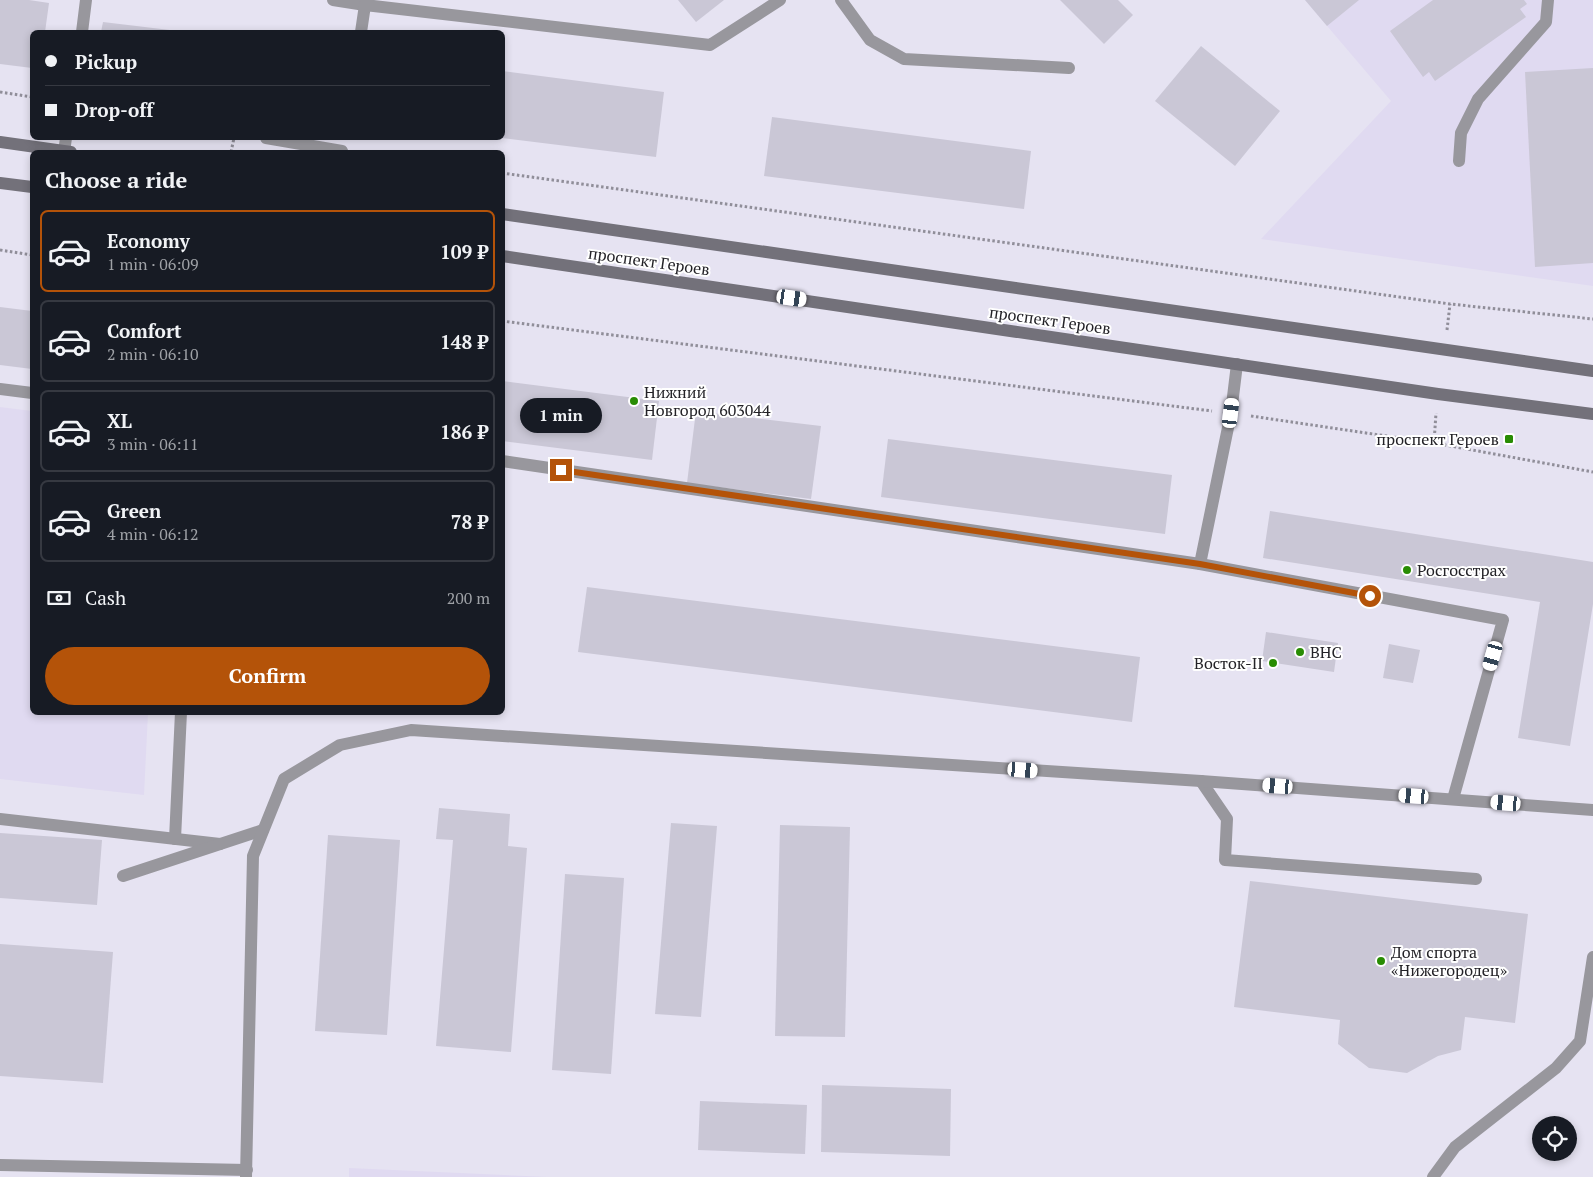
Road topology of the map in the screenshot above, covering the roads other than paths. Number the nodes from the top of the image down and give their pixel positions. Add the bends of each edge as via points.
1 (86, 0) edge
2 (333, 0) edge
3 (780, 0) edge
4 (841, 0) edge
5 (1548, 0) edge
6 (365, 5) junction
7 (82, 30) edge
8 (361, 30) edge
9 (1069, 68) dead end
10 (277, 140) edge
11 (0, 142) edge
12 (54, 150) edge
13 (331, 150) edge
14 (1459, 161) dead end
15 (0, 183) edge
16 (30, 188) edge
17 (505, 214) edge
18 (505, 256) edge
19 (1237, 364) junction
20 (1593, 371) edge
21 (0, 389) edge
22 (30, 393) edge
23 (1593, 414) edge
24 (505, 461) edge
25 (1200, 564) junction
26 (181, 715) edge
27 (1201, 781) junction
28 (1453, 799) junction
29 (1593, 810) edge
30 (0, 819) edge
31 (263, 830) junction
32 (175, 839) junction
33 (220, 844) junction
34 (123, 876) dead end
35 (1476, 879) dead end
36 (1593, 957) edge
37 (0, 1165) edge
38 (246, 1174) edge
39 (1433, 1177) edge

1 - 7 lane
2 - 6 lane
3 - 6 lane via 710,45
4 - 9 lane via 870,40 904,59
5 - 14 lane via 1546,22 1478,99 1460,133
6 - 8 lane
10 - 13 lane
11 - 12 main road
15 - 16 main road
17 - 20 main road, проспект Героев
18 - 19 main road, проспект Героев
19 - 23 main road, проспект Героев
19 - 25 lane via 1231,413
21 - 22 lane
24 - 25 lane
25 - 28 lane via 1503,620
26 - 32 lane
27 - 28 lane
27 - 31 lane via 411,730 340,745 284,779
27 - 35 lane via 1227,819 1225,860
28 - 29 lane
30 - 32 lane
31 - 33 lane
31 - 38 lane via 252,856
32 - 33 lane
33 - 34 lane
36 - 39 lane via 1580,1041 1556,1068 1455,1147
37 - 38 lane

